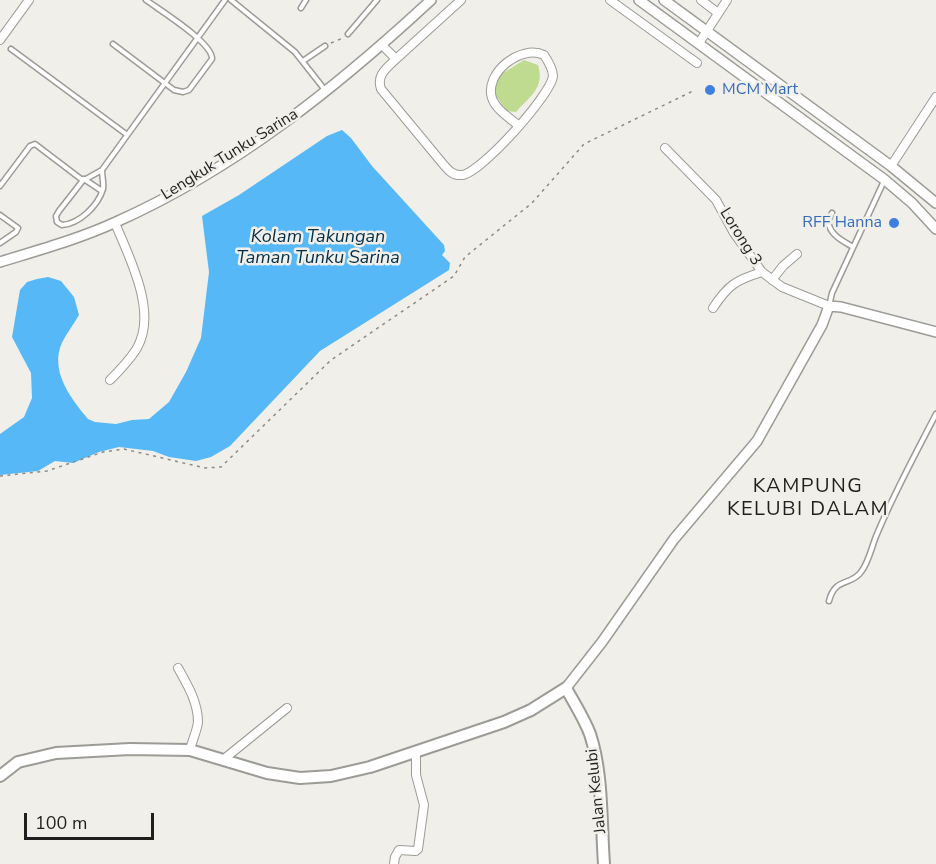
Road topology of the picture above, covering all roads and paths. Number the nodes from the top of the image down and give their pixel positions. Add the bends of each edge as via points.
1 (29, 0) edge
2 (146, 0) edge
3 (225, 0) edge
4 (231, 0) edge
5 (306, 0) edge
6 (377, 0) edge
7 (431, 0) edge
8 (461, 0) edge
9 (610, 0) edge
10 (639, 0) edge
11 (664, 0) edge
12 (701, 0) edge
13 (727, 0) edge
14 (301, 8) dead end
15 (718, 13) junction
16 (706, 31) junction
17 (348, 34) joint
18 (197, 37) junction
19 (0, 40) edge
20 (699, 43) junction
21 (114, 44) dead end
22 (382, 45) junction
23 (325, 46) joint
24 (11, 49) dead end
25 (396, 59) junction
26 (303, 61) junction
27 (697, 63) dead end
28 (165, 83) junction
29 (695, 90) dead end
30 (327, 92) junction
31 (936, 97) edge
32 (519, 126) junction
33 (126, 134) junction
34 (665, 148) dead end
35 (891, 166) junction
36 (102, 170) junction
37 (84, 179) junction
38 (885, 180) junction
39 (0, 186) edge
40 (102, 191) junction
41 (936, 203) edge
42 (832, 213) dead end
43 (0, 215) edge
44 (115, 223) junction
45 (936, 229) edge
46 (0, 243) edge
47 (853, 247) junction
48 (797, 254) dead end
49 (0, 262) edge
50 (762, 272) junction
51 (772, 280) junction
52 (829, 306) junction
53 (713, 308) dead end
54 (936, 332) edge
55 (110, 380) dead end
56 (936, 414) edge
57 (0, 476) edge
58 (829, 601) dead end
59 (178, 668) dead end
60 (566, 688) junction
61 (287, 708) dead end
62 (190, 750) junction
63 (416, 752) junction
64 (224, 759) junction
65 (0, 776) edge
66 (394, 864) edge
67 (604, 864) edge

1 - 19 street
2 - 18 lane
3 - 18 lane
4 - 26 lane
5 - 14 lane
6 - 17 lane
7 - 22 street, Lengkuk Tunku Sarina
8 - 25 street
9 - 27 street
10 - 20 street
11 - 16 street
12 - 15 street
13 - 15 street
15 - 16 street
16 - 20 street
16 - 35 street
17 - 23 path
18 - 28 lane
18 - 28 lane via 211,50 212,59 189,90 178,91
20 - 38 street
21 - 28 lane
22 - 25 street
22 - 30 street, Lengkuk Tunku Sarina
23 - 26 lane
24 - 33 lane
25 - 32 street via 380,76 381,89 452,173 461,175 474,170
26 - 30 lane
28 - 33 lane
29 - 57 path via 584,144 532,203 465,257 454,276 331,360 220,467 205,468 124,449 46,471
30 - 44 street, Lengkuk Tunku Sarina via 238,154
31 - 35 street
32 - 32 street via 496,106 491,82 514,58 528,52 540,53 546,58 553,78
33 - 36 lane
34 - 50 street, Lorong 3 via 716,200
35 - 41 street
36 - 37 lane
36 - 40 lane
37 - 39 lane via 34,144
37 - 40 lane
37 - 40 lane via 57,214 59,224 79,220
38 - 45 street
38 - 47 lane
42 - 47 lane via 828,221 830,230
43 - 46 lane via 18,228
44 - 49 street, Lengkuk Tunku Sarina
44 - 55 street via 140,286 143,318 137,348
47 - 52 lane
48 - 51 street
50 - 51 street, Lorong 3
50 - 53 street via 734,282
51 - 52 street, Lorong 3
52 - 54 street
52 - 60 street via 822,326 757,441 674,539
56 - 58 lane via 862,572 831,591
59 - 62 street via 190,688 198,723
60 - 63 main road via 521,715
60 - 67 main road, Jalan Kelubi via 592,744
61 - 64 street
62 - 64 main road
62 - 65 main road via 130,748 56,753 18,762
63 - 64 main road via 370,768 300,778 267,773
63 - 66 street via 416,775 424,805 418,849 399,850

